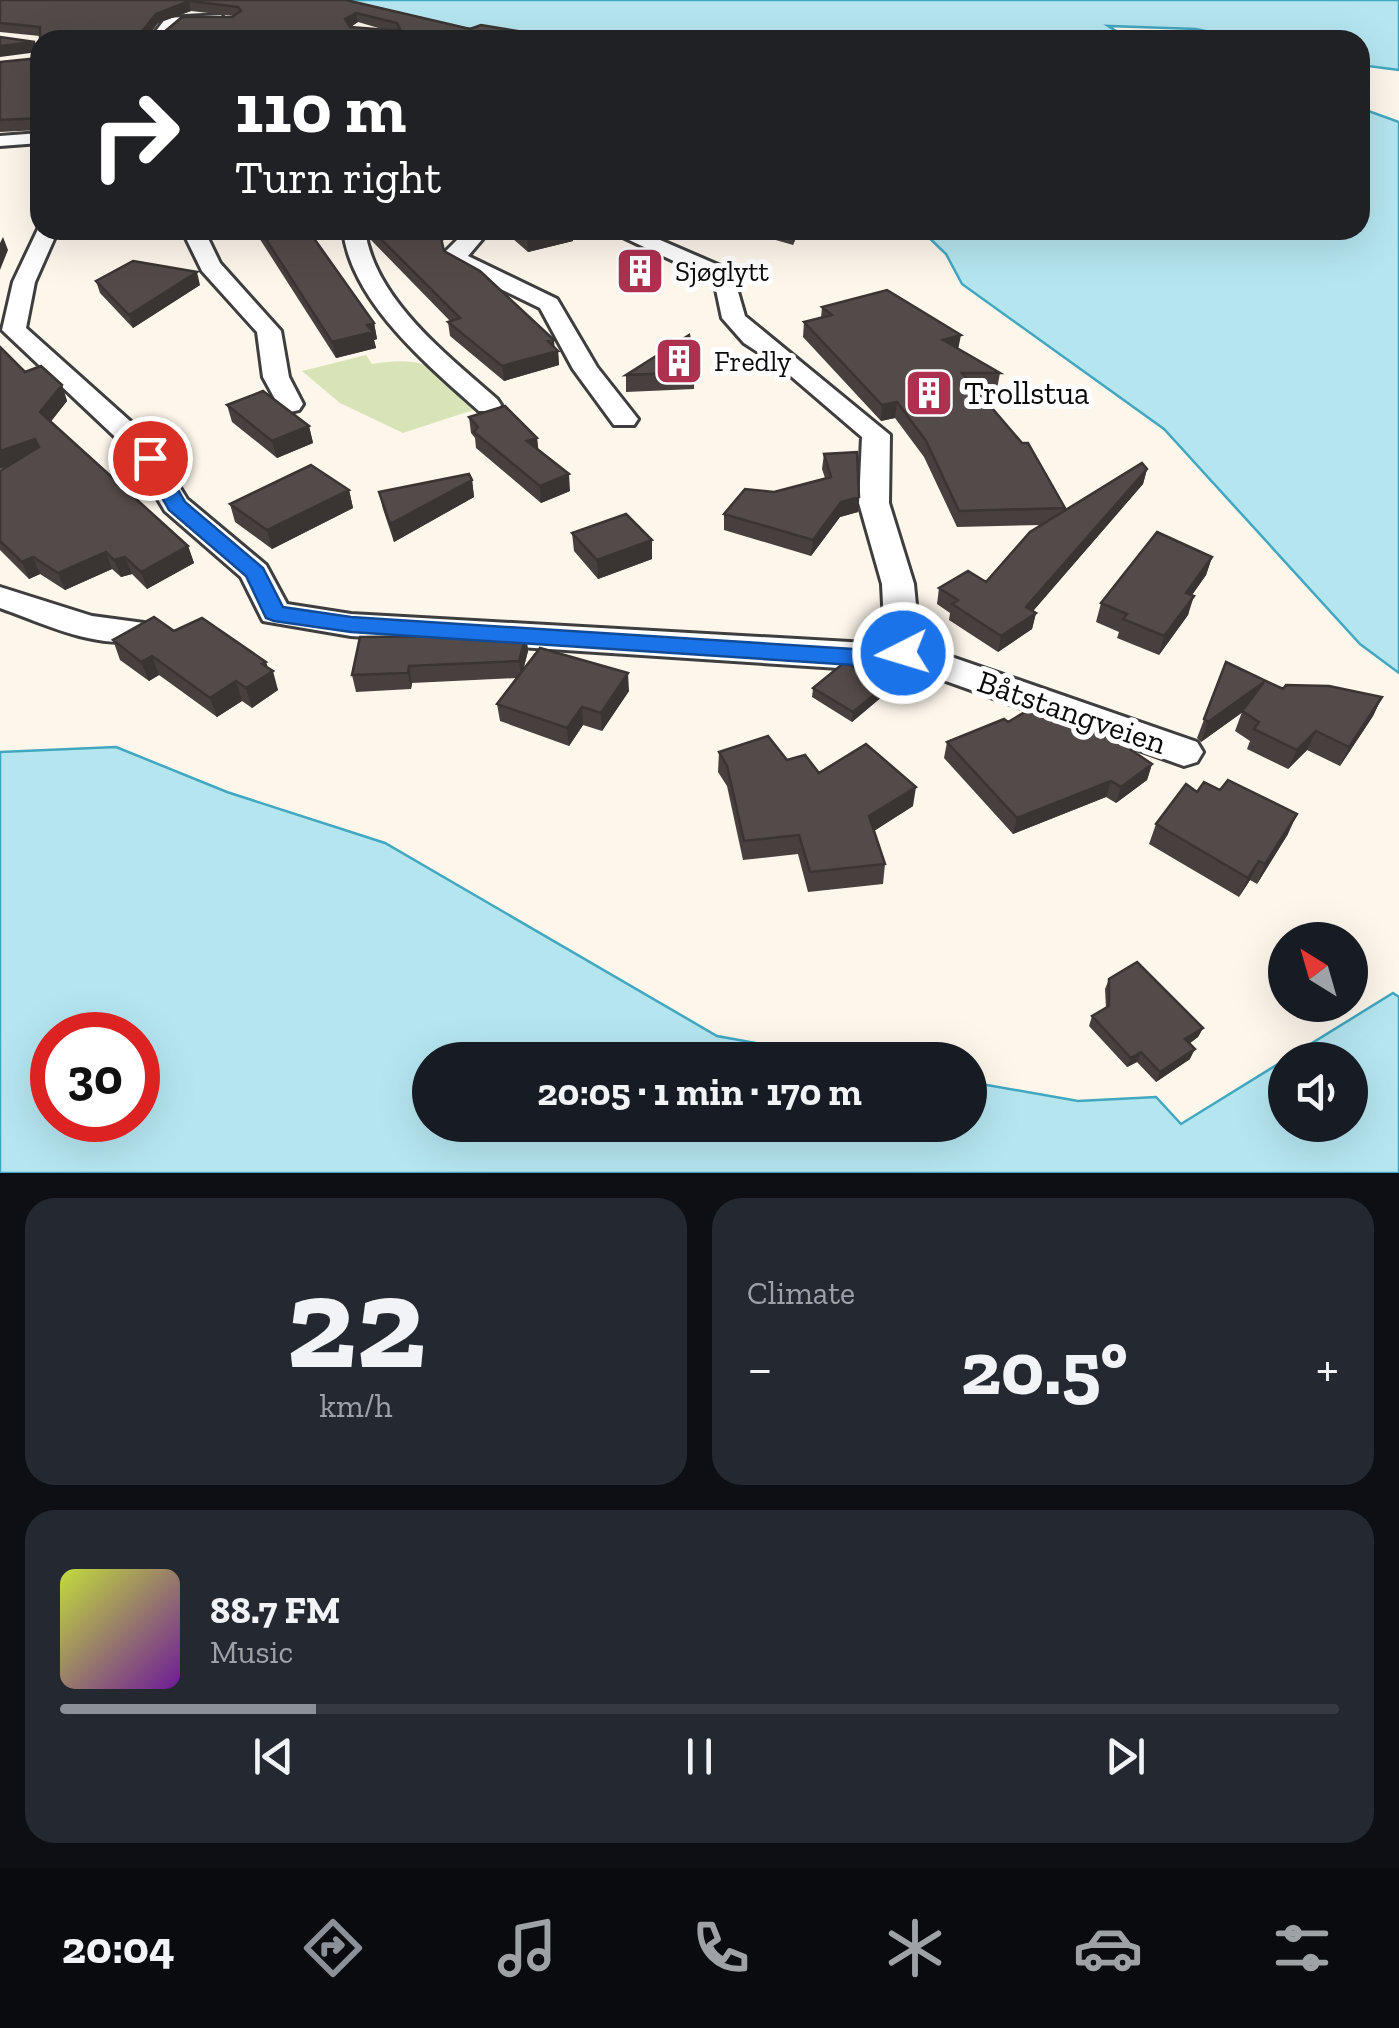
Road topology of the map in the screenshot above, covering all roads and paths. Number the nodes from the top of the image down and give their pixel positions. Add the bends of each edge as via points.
1 (232, 20) edge
2 (162, 30) edge
3 (30, 139) edge
4 (0, 142) edge
5 (43, 240) edge
6 (198, 240) edge
7 (355, 240) edge
8 (468, 240) edge
9 (642, 240) edge
10 (290, 404) dead end
11 (488, 405) dead end
12 (624, 418) dead end
13 (0, 597) edge
14 (132, 631) edge
15 (903, 653) junction
16 (1184, 752) dead end

1 - 2 street via 178,19
3 - 4 street
5 - 15 street, Båtstangveien via 14,330 150,458 176,505 255,572 274,613 476,634 869,658
6 - 10 street via 210,266 269,331 276,377
7 - 11 street via 358,260 418,339
8 - 12 street via 458,259 549,304
9 - 15 street via 724,276 734,318 753,338 876,435 874,503 898,584
13 - 14 street via 89,627
15 - 16 street, Båtstangveien

